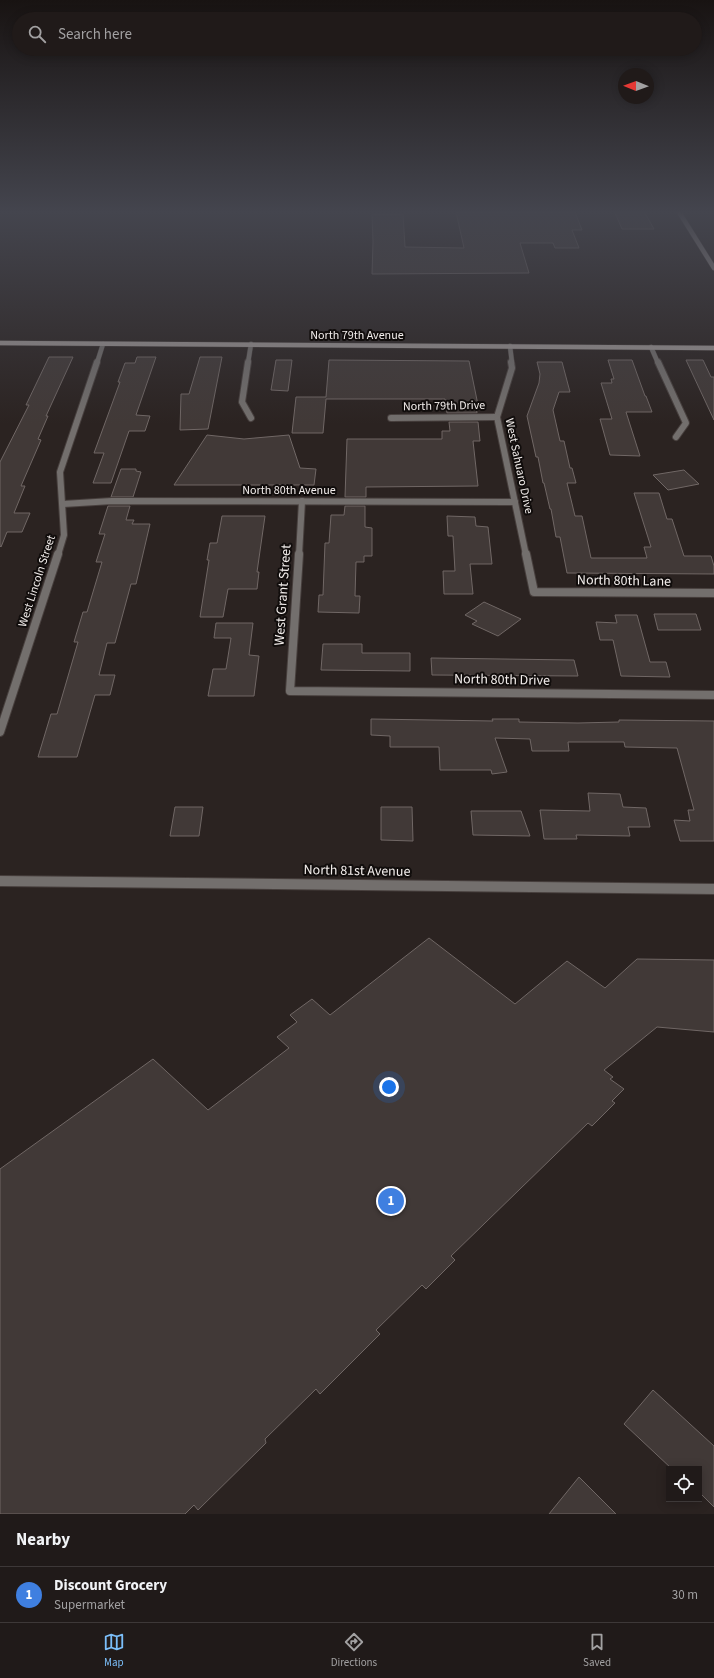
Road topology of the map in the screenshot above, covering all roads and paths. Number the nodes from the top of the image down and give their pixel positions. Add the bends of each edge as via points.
1 (0, 343) edge
2 (103, 344) junction
3 (251, 344) junction
4 (510, 346) junction
5 (651, 347) junction
6 (714, 348) edge
7 (497, 417) junction
8 (251, 418) dead end
9 (391, 418) dead end
10 (676, 436) dead end
11 (302, 501) junction
12 (515, 502) junction
13 (63, 504) junction
14 (534, 592) joint
15 (714, 594) edge
16 (290, 691) joint
17 (714, 695) edge
18 (0, 732) edge
19 (0, 881) edge
20 (714, 889) edge

1 - 2 street, North 79th Avenue
2 - 3 street, North 79th Avenue
2 - 13 street, West Lincoln Street via 60,472
3 - 4 street, North 79th Avenue
3 - 8 street via 242,402
4 - 5 street, North 79th Avenue
4 - 7 street, West Sahuaro Drive via 512,368
5 - 6 street, North 79th Avenue
5 - 10 street via 686,423
7 - 9 street, North 79th Drive
7 - 12 street, West Sahuaro Drive
11 - 12 street, North 80th Avenue
11 - 13 street, North 80th Avenue via 112,501
11 - 16 street, West Grant Street
12 - 14 street, West Sahuaro Drive
13 - 18 street, West Lincoln Street via 64,535
14 - 15 street, North 80th Lane
16 - 17 street, North 80th Drive
19 - 20 street, North 81st Avenue

